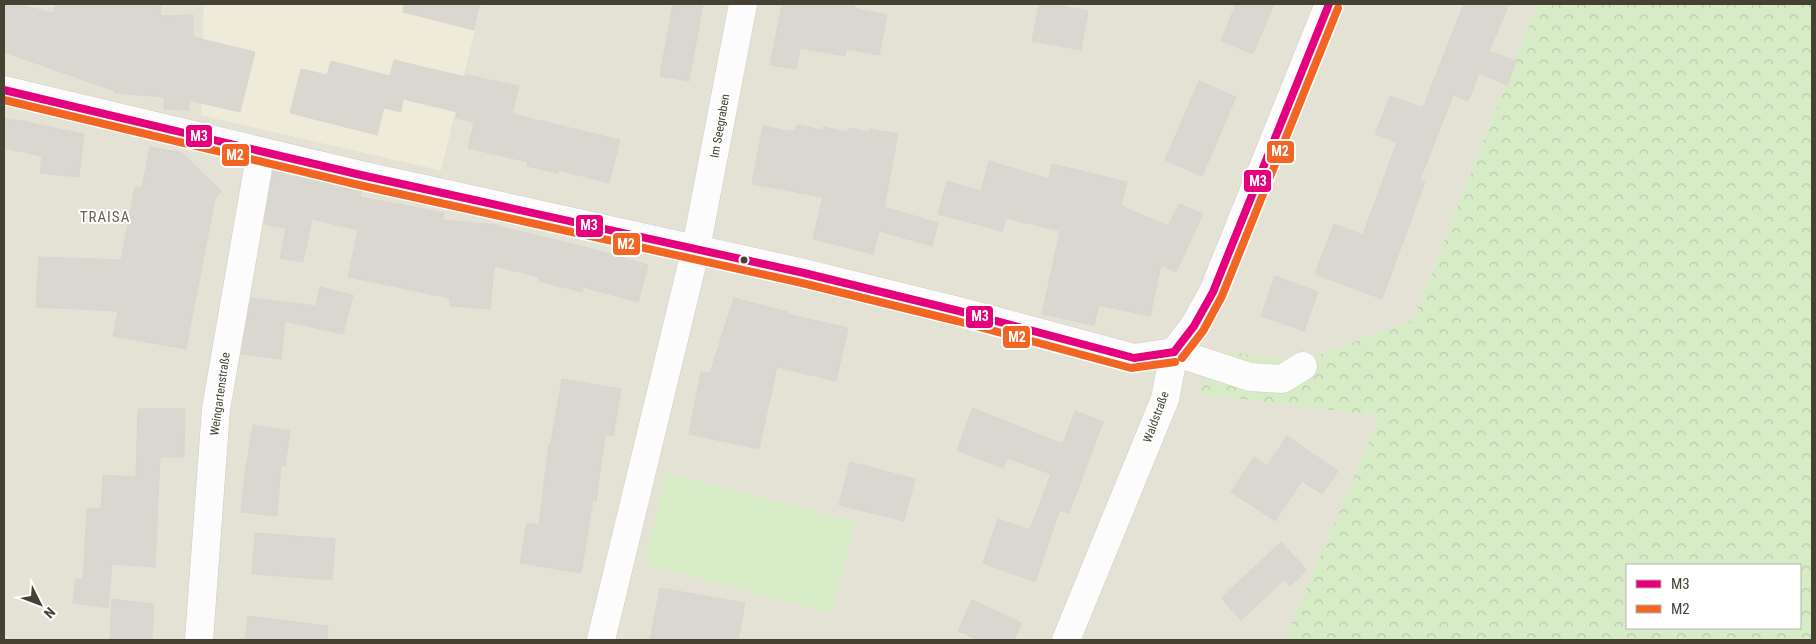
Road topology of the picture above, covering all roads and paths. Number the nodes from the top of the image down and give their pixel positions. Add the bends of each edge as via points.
1 (743, 4) edge
2 (1329, 4) edge
3 (4, 90) edge
4 (261, 151) junction
5 (696, 248) junction
6 (1174, 352) junction
7 (1303, 366) dead end
8 (199, 640) edge
9 (601, 640) edge
10 (1066, 640) edge

1 - 5 street, Im Seegraben
2 - 6 street, Waldstraße via 1213,292 1194,326
3 - 4 street
4 - 5 street
4 - 8 street, Weingartenstraße via 216,409
5 - 6 street via 1134,358
5 - 9 street, Im Seegraben
6 - 7 street via 1250,377 1282,379
6 - 10 street, Waldstraße via 1165,399

